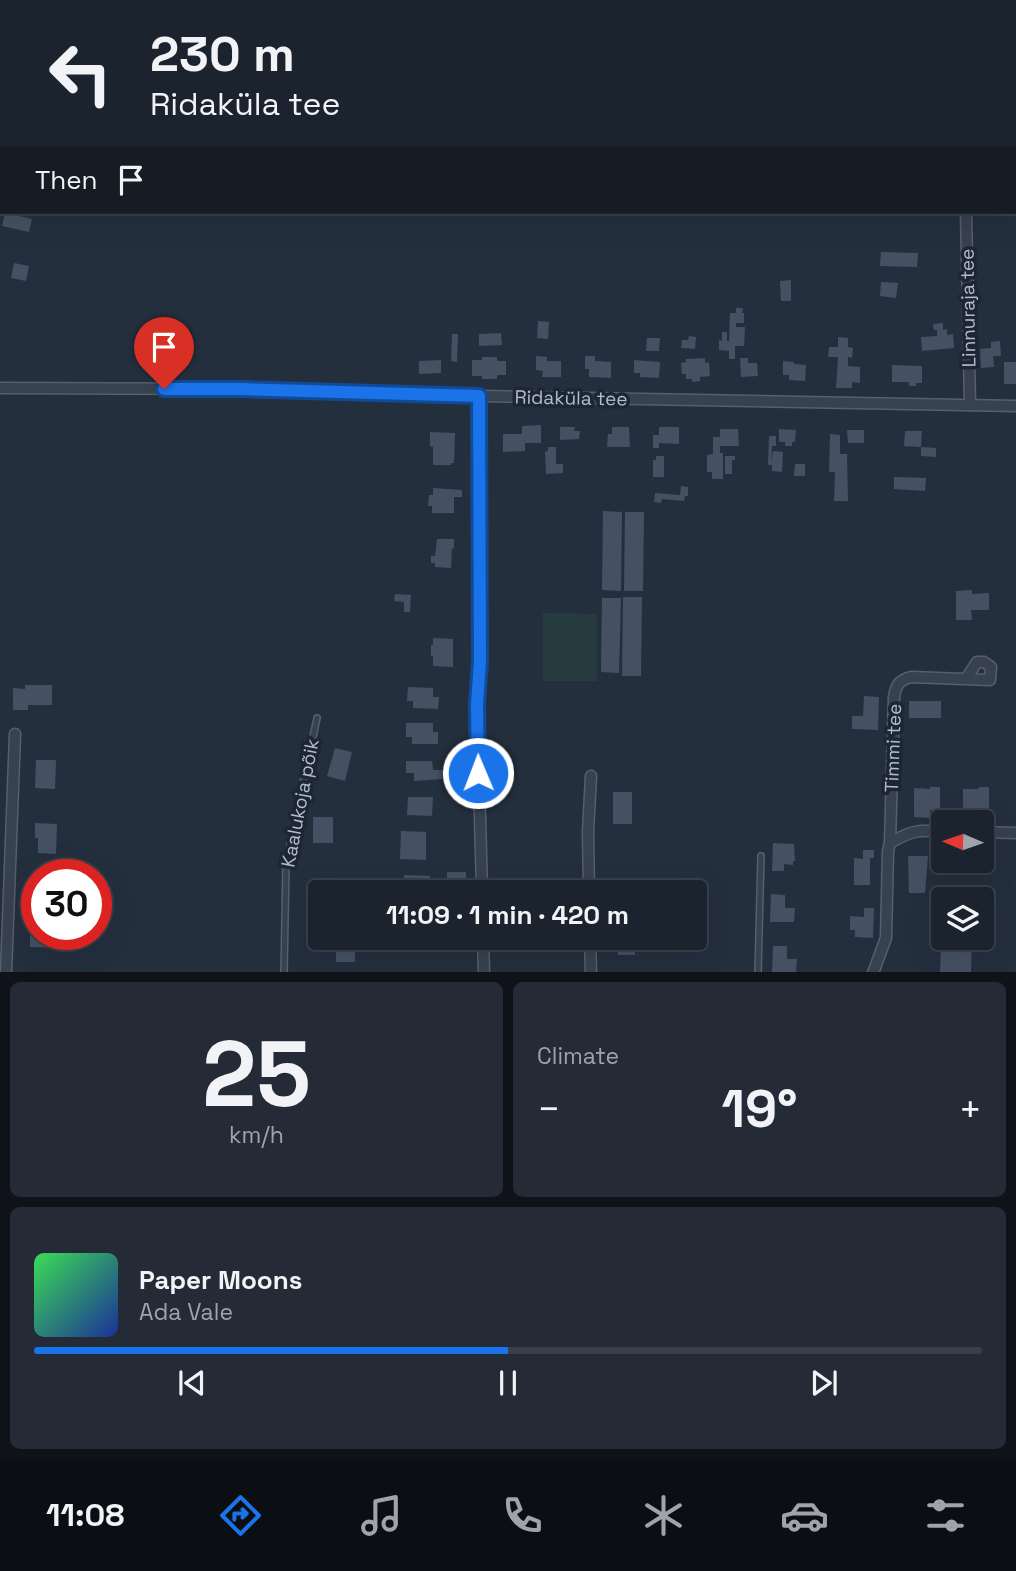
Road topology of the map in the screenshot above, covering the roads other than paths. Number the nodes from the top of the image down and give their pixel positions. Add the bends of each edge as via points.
1 (966, 214) edge
2 (0, 388) edge
3 (479, 396) junction
4 (970, 405) junction
5 (1016, 406) edge
6 (966, 679) dead end
7 (317, 718) dead end
8 (15, 734) dead end
9 (591, 776) dead end
10 (931, 831) edge
11 (994, 832) edge
12 (1016, 833) edge
13 (890, 843) junction
14 (761, 856) dead end
15 (482, 880) edge
16 (589, 880) edge
17 (483, 950) edge
18 (590, 950) edge
19 (6, 972) edge
20 (284, 972) edge
21 (484, 972) edge
22 (591, 972) edge
23 (758, 972) edge
24 (873, 972) edge

1 - 4 street, Linnuraja tee
2 - 3 street, Ridaküla tee
3 - 4 street, Ridaküla tee
3 - 15 street via 477,705
4 - 5 street, Ridaküla tee
6 - 13 street, Timmi tee via 911,677 896,686
7 - 20 lane, Kaalukoja põik via 286,864
8 - 19 street
9 - 16 street
10 - 13 street via 918,830
11 - 12 street
13 - 24 street, Timmi tee via 886,938
14 - 23 lane
17 - 21 street
18 - 22 street

